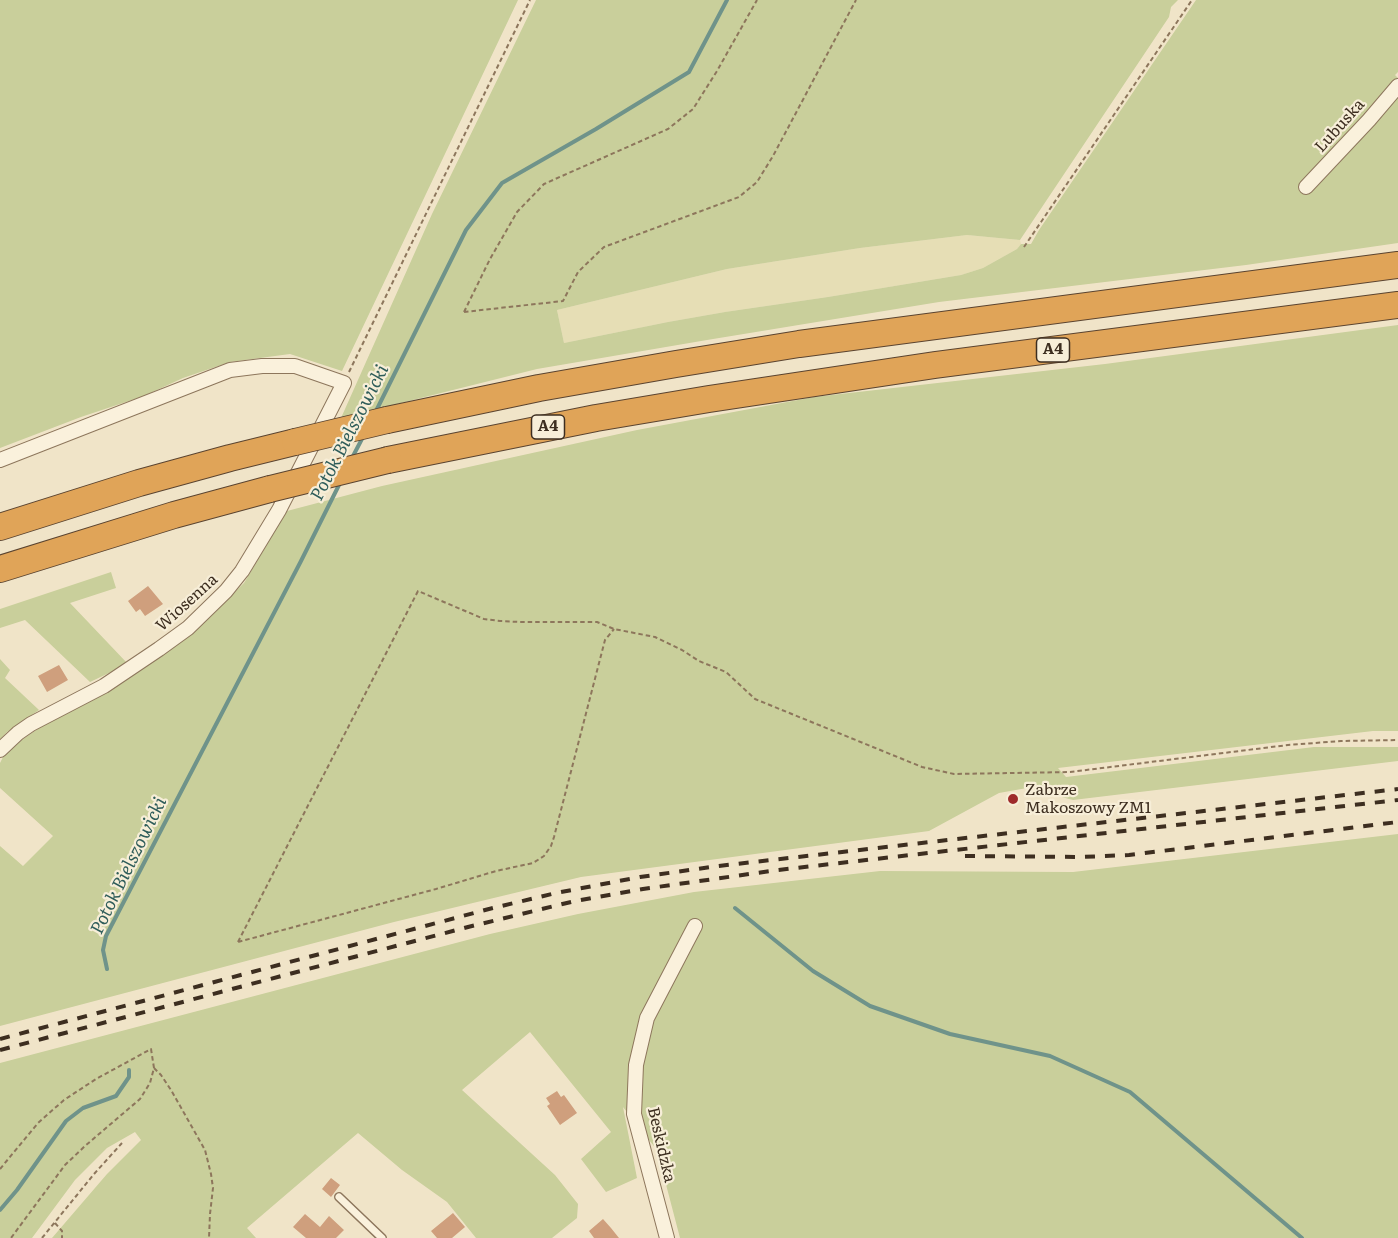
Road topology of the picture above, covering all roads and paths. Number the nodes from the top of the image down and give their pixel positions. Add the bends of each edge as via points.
1 (530, 0) edge
2 (757, 0) edge
3 (856, 0) edge
4 (1192, 0) edge
5 (1398, 86) edge
6 (1306, 187) dead end
7 (1024, 247) dead end
8 (1398, 265) edge
9 (1398, 305) edge
10 (344, 383) junction
11 (0, 460) edge
12 (0, 527) edge
13 (0, 568) edge
14 (614, 629) junction
15 (1398, 740) edge
16 (0, 750) edge
17 (695, 926) dead end
18 (154, 1068) junction
19 (122, 1143) dead end
20 (0, 1170) edge
21 (339, 1197) dead end
22 (55, 1223) junction
23 (11, 1238) edge
24 (42, 1238) edge
25 (62, 1238) edge
26 (209, 1238) edge
27 (382, 1238) edge
28 (666, 1238) edge

1 - 10 path
2 - 3 path via 693,109 668,129 544,184 517,212 464,312 563,301 578,272 604,247 739,197 757,182 773,156
4 - 7 path
5 - 6 street, Lubuska
8 - 12 highway, bridge via 788,346 538,388 230,458
9 - 13 highway, A4, bridge via 935,365 596,418 388,460 270,489
10 - 11 street via 294,366 230,370
10 - 16 street, Wiosenna via 279,510 226,591 188,628 159,649 104,686 31,724
14 - 14 path via 605,640 554,837 544,856 436,890 238,942 418,591 484,619 597,622
14 - 15 path via 656,637 726,672 755,699 922,767 954,774 1070,772 1298,744
17 - 28 street, Beskidzka via 647,1018 636,1065 634,1114
18 - 20 path via 152,1049 64,1100 38,1123
18 - 23 path via 141,1099 65,1165
18 - 26 path via 205,1150 213,1188
19 - 22 path
21 - 27 lane
22 - 24 path
22 - 25 path via 62,1230

